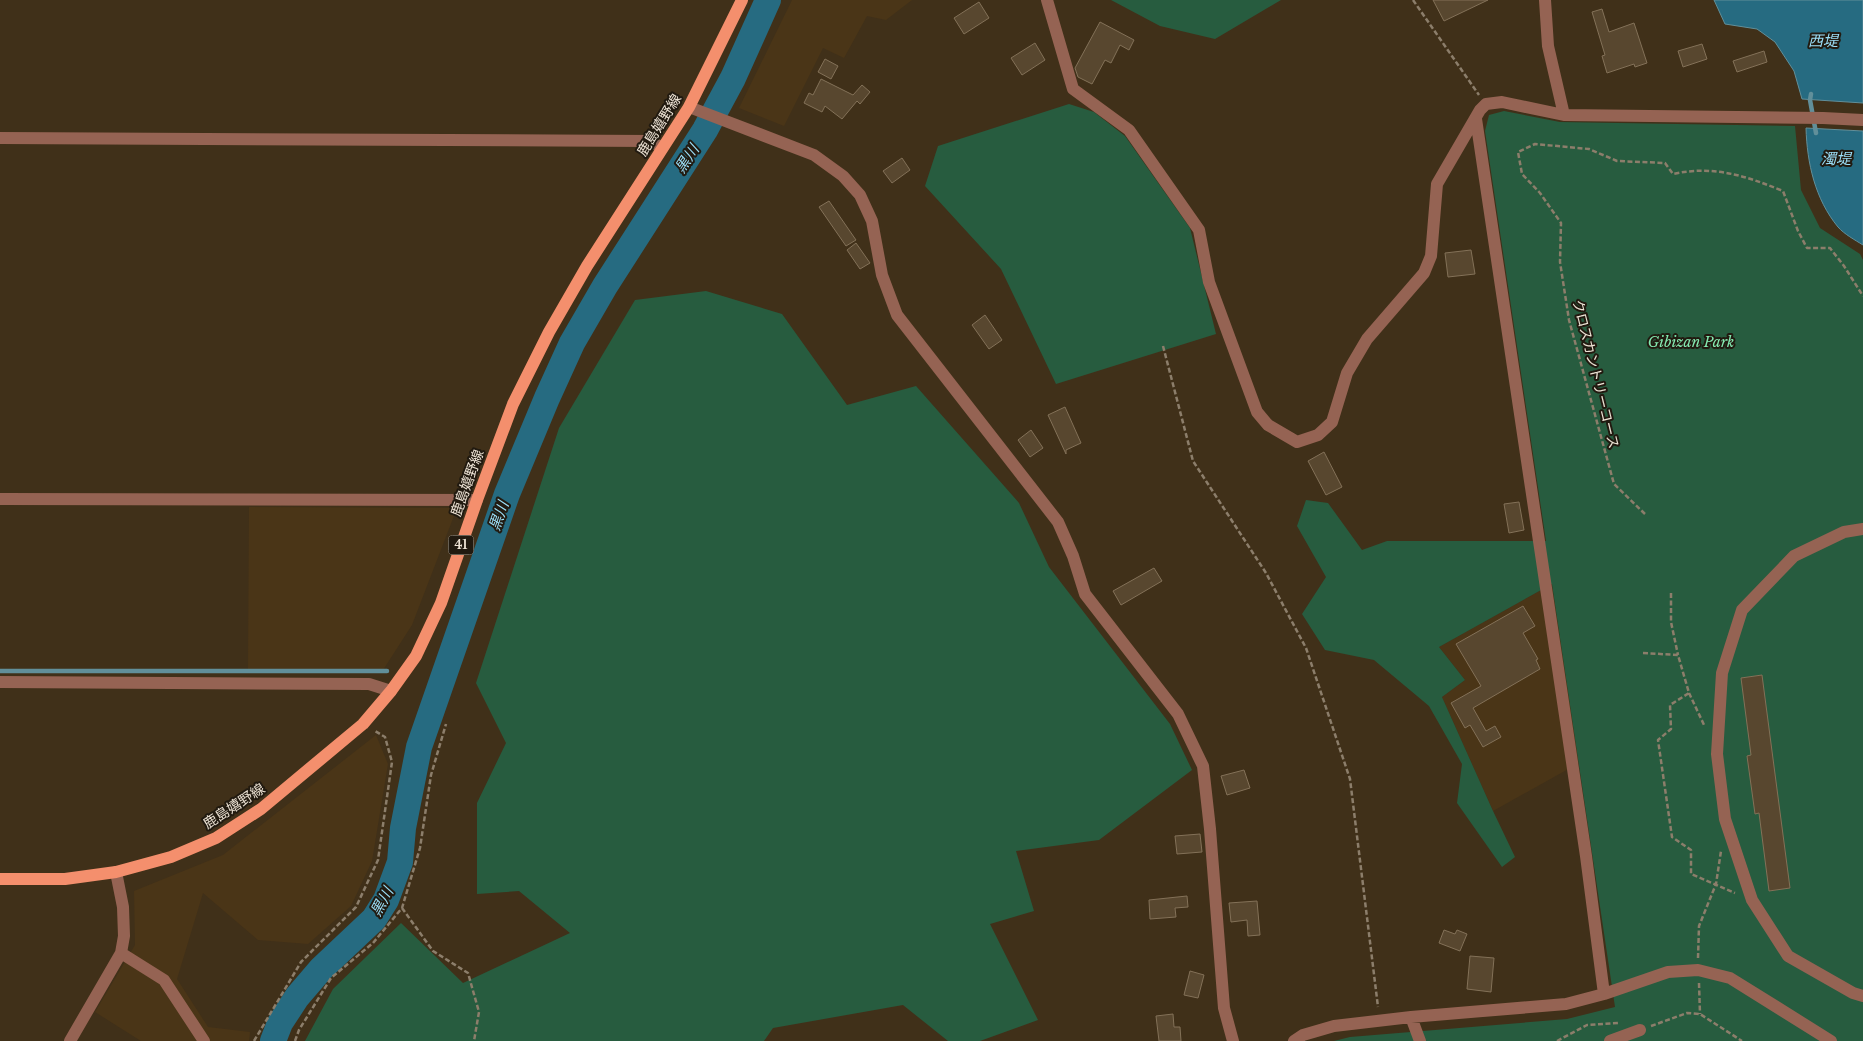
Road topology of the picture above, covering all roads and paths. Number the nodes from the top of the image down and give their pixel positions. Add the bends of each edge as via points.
1 (742, 0) edge
2 (1047, 0) edge
3 (1412, 0) edge
4 (1545, 0) edge
5 (1486, 104) junction
6 (689, 107) junction
7 (1564, 115) junction
8 (1476, 119) junction
9 (1863, 120) edge
10 (0, 138) edge
11 (662, 148) junction
12 (1863, 296) edge
13 (1163, 346) dead end
14 (0, 499) edge
15 (477, 500) junction
16 (1645, 514) dead end
17 (1863, 529) edge
18 (1671, 592) dead end
19 (1643, 653) dead end
20 (1678, 656) junction
21 (0, 682) edge
22 (391, 691) junction
23 (1689, 693) junction
24 (363, 724) junction
25 (446, 724) dead end
26 (1705, 728) dead end
27 (1721, 847) dead end
28 (116, 872) junction
29 (0, 879) edge
30 (1716, 884) junction
31 (1752, 900) junction
32 (402, 908) junction
33 (121, 953) junction
34 (1698, 970) junction
35 (1604, 994) junction
36 (1863, 996) edge
37 (1700, 1014) dead end
38 (1411, 1017) junction
39 (1379, 1021) junction
40 (1640, 1030) dead end
41 (70, 1041) edge
42 (204, 1041) edge
43 (254, 1041) edge
44 (295, 1041) edge
45 (474, 1041) edge
46 (1233, 1041) edge
47 (1294, 1041) edge
48 (1420, 1041) edge
49 (1610, 1041) edge
50 (1831, 1041) edge

1 - 6 main road, 鹿島嬉野線 / 41
2 - 8 street via 1073,89 1129,130 1199,230 1208,282 1257,412 1268,426 1297,442 1318,435 1332,422 1347,373 1367,339 1424,273 1431,256 1437,184
3 - 5 path
4 - 7 street via 1548,46
5 - 7 street via 1502,102
5 - 8 street
6 - 11 main road, 鹿島嬉野線 / 41
6 - 46 street via 814,155 843,176 860,195 872,221 882,275 897,316 1058,522 1085,594 1178,714 1203,766 1224,1008
7 - 9 street
8 - 35 street
10 - 11 street via 651,141
11 - 15 main road, 鹿島嬉野線 / 41 via 549,332 513,404
12 - 16 path, クロスカントリーコース via 1830,248 1806,248 1783,192 1737,174 1688,170 1673,174 1665,163 1617,161 1590,149 1535,144 1518,152 1522,174 1561,222 1560,262 1570,320 1614,484
13 - 39 path via 1193,461 1266,573 1306,648 1350,779
14 - 15 street
15 - 22 main road, 鹿島嬉野線 / 41 via 441,603 416,656
17 - 31 street via 1844,532 1794,556 1742,610 1722,673 1716,754 1725,819
18 - 20 path via 1671,622
19 - 20 path
20 - 23 path
21 - 22 street via 369,684
22 - 24 main road, 鹿島嬉野線 / 41
23 - 26 path
23 - 30 path via 1670,705 1671,729 1658,740 1672,837 1691,850 1691,874
24 - 28 main road, 鹿島嬉野線 / 41 via 261,809 216,838 171,857
24 - 43 path via 385,737 392,762 378,860 356,907 301,962
25 - 32 path via 431,775 420,848
27 - 30 path
28 - 29 main road, 鹿島嬉野線 / 41 via 65,879
28 - 33 street via 123,907
30 - 31 path
30 - 34 path via 1700,926
31 - 36 street via 1788,956 1852,994
32 - 44 path via 373,942 331,978
32 - 45 path via 433,951 468,973 479,1012
33 - 41 street
33 - 42 street via 164,980
34 - 35 street via 1668,972
34 - 37 path
34 - 50 street via 1730,978
35 - 38 street via 1566,1004
38 - 39 street
38 - 48 street
39 - 47 street via 1334,1026
40 - 49 street

